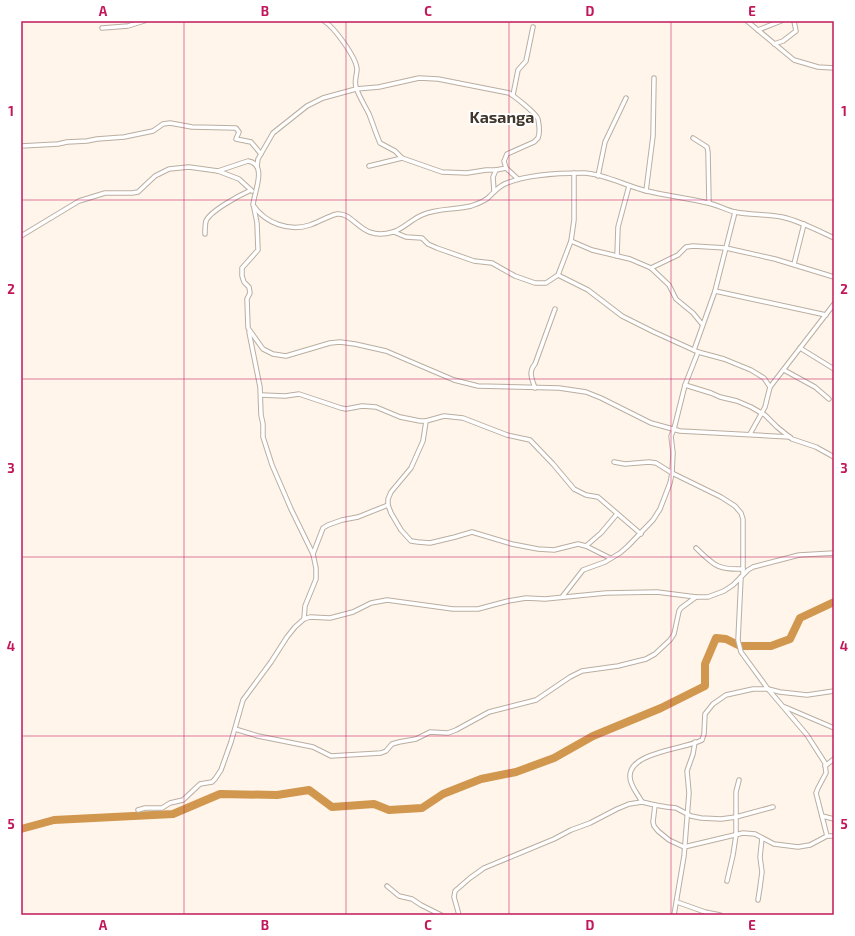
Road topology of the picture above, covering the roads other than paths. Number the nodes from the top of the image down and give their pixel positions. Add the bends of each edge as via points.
1 (144, 21) edge
2 (324, 21) edge
3 (747, 21) edge
4 (781, 21) edge
5 (794, 21) edge
6 (533, 27) dead end
7 (102, 28) dead end
8 (758, 30) junction
9 (774, 44) junction
10 (834, 68) edge
11 (654, 78) dead end
12 (356, 89) junction
13 (513, 95) junction
14 (626, 98) dead end
15 (693, 138) dead end
16 (21, 146) edge
17 (261, 154) junction
18 (402, 158) junction
19 (257, 166) junction
20 (368, 166) dead end
21 (506, 168) junction
22 (496, 170) junction
23 (218, 171) junction
24 (574, 173) junction
25 (598, 176) junction
26 (518, 179) junction
27 (629, 186) junction
28 (251, 190) junction
29 (646, 191) junction
30 (494, 192) junction
31 (255, 193) junction
32 (709, 203) junction
33 (253, 205) junction
34 (735, 212) junction
35 (804, 224) junction
36 (394, 232) junction
37 (205, 234) dead end
38 (21, 236) edge
39 (834, 238) edge
40 (571, 241) junction
41 (726, 248) junction
42 (616, 256) junction
43 (794, 264) junction
44 (651, 268) junction
45 (558, 274) junction
46 (834, 277) edge
47 (715, 291) junction
48 (834, 304) edge
49 (555, 309) dead end
50 (826, 316) junction
51 (702, 324) junction
52 (248, 328) junction
53 (800, 348) junction
54 (694, 350) junction
55 (698, 352) junction
56 (834, 369) edge
57 (784, 370) junction
58 (686, 385) junction
59 (770, 387) junction
60 (535, 388) junction
61 (261, 395) junction
62 (829, 399) dead end
63 (762, 413) junction
64 (426, 421) junction
65 (674, 429) junction
66 (750, 434) junction
67 (790, 437) junction
68 (834, 457) edge
69 (614, 462) dead end
70 (672, 473) junction
71 (388, 505) junction
72 (617, 514) junction
73 (641, 534) junction
74 (586, 546) junction
75 (696, 548) dead end
76 (834, 553) edge
77 (313, 554) junction
78 (610, 558) junction
79 (743, 569) junction
80 (742, 576) junction
81 (561, 597) junction
82 (696, 597) junction
83 (304, 618) junction
84 (768, 689) junction
85 (834, 691) edge
86 (784, 706) junction
87 (834, 728) edge
88 (235, 729) junction
89 (695, 742) junction
90 (834, 759) edge
91 (825, 766) junction
92 (739, 780) dead end
93 (642, 802) junction
94 (655, 805) junction
95 (773, 807) dead end
96 (138, 810) dead end
97 (687, 814) junction
98 (822, 816) junction
99 (736, 817) junction
100 (834, 819) edge
101 (736, 835) junction
102 (827, 836) junction
103 (834, 836) edge
104 (762, 838) junction
105 (684, 848) junction
106 (727, 881) dead end
107 (387, 886) dead end
108 (758, 900) dead end
109 (677, 902) junction
110 (441, 915) edge
111 (458, 915) edge
112 (674, 915) edge
113 (720, 915) edge

1 - 7 street via 128,26
2 - 12 street via 334,30 355,63
3 - 8 street
4 - 8 street
5 - 9 street via 796,31
6 - 13 street via 526,60 518,70
8 - 9 street
9 - 10 street via 794,60 818,67
11 - 29 street via 653,136
12 - 13 street via 430,78
12 - 17 street via 322,98 307,106 273,133
12 - 18 street via 380,143
13 - 21 street via 538,118 539,136 534,142 507,154 504,161
14 - 25 street via 605,142
15 - 32 street via 707,147
16 - 17 street via 124,137 153,131 163,124 170,123 192,127 236,128 236,139 250,142
17 - 19 street
18 - 20 street
18 - 22 street via 442,172
19 - 23 street via 248,161
19 - 31 street via 258,181
21 - 22 street
21 - 26 street
22 - 30 street via 493,178
23 - 28 street via 239,178
23 - 38 street via 189,167 169,169 155,176 138,192 106,193 79,201
24 - 25 street
24 - 26 street
24 - 40 street via 574,220
25 - 27 street
26 - 30 street via 506,183
27 - 29 street
27 - 42 street via 618,227
28 - 31 street
28 - 37 street via 211,215 206,220
29 - 32 street
30 - 36 street via 489,198 471,206 422,215
31 - 33 street
32 - 34 street
33 - 36 street via 263,216 292,228 342,214 359,227 377,235
33 - 52 street via 258,250 241,271 250,293 247,299
34 - 35 street via 781,217
34 - 41 street
35 - 39 street
35 - 43 street
36 - 45 street via 406,237 422,238 436,248 474,261 492,263 535,283 546,283
40 - 42 street
40 - 45 street
41 - 43 street
41 - 44 street via 687,246 678,254
41 - 47 street
42 - 44 street
43 - 46 street
44 - 51 street via 669,285 676,299
45 - 54 street via 588,290 622,316
47 - 50 street
47 - 51 street
48 - 50 street
49 - 60 street via 535,364 531,368
50 - 53 street
51 - 54 street
52 - 60 street via 263,349 280,355 290,355 330,342 340,342 386,350 454,380 478,386
52 - 61 street
53 - 56 street
53 - 57 street
54 - 55 street
55 - 58 street
55 - 59 street via 747,367 764,378
57 - 59 street
57 - 62 street via 815,387
58 - 63 street via 737,401
58 - 65 street
59 - 63 street
60 - 65 street via 586,392 651,423
61 - 64 street via 299,394 341,408 376,407 400,417
61 - 77 street via 263,437 272,465
63 - 66 street
63 - 67 street
64 - 71 street via 420,450 411,468 388,496
64 - 72 street via 444,416 463,418 501,433 530,440 574,489 598,497
65 - 66 street via 689,432
65 - 70 street via 671,436
66 - 67 street
67 - 68 street
69 - 70 street via 653,462
70 - 73 street via 662,505
70 - 79 street via 738,509 742,519
71 - 74 street via 405,536 411,541 430,543 472,532 538,549 554,550 578,544
71 - 77 street via 323,528
72 - 73 street
72 - 74 street
73 - 78 street via 620,553
74 - 78 street
75 - 79 street via 720,567 729,570
76 - 80 street via 787,558 753,567
77 - 83 street via 316,579 305,606
78 - 81 street via 583,570
79 - 80 street
80 - 82 street via 718,594
80 - 84 street via 738,640 741,652
81 - 82 street via 657,592
81 - 83 street via 520,599 478,609 453,609 387,600 330,618
82 - 88 street via 679,611 674,634 670,640 646,659 582,671 536,700 489,712 448,733 430,732 416,739 399,742 381,753 331,756 313,747
83 - 88 street via 287,637 243,700
84 - 85 street via 807,695
84 - 86 street
84 - 89 street via 732,693 712,704 705,714 703,738
86 - 87 street
86 - 91 street via 807,735
88 - 96 street via 221,770 212,782 200,784 183,800 162,808
89 - 93 street via 646,758 634,765 630,778 632,787
89 - 97 street via 687,771
90 - 91 street
91 - 98 street via 826,772 816,791
92 - 99 street via 736,792
93 - 94 street
93 - 111 street via 617,809 590,824 484,868 453,894
94 - 97 street via 676,808
94 - 105 street via 654,826 669,840
95 - 99 street
97 - 99 street via 701,818
97 - 105 street
98 - 100 street
98 - 102 street
99 - 101 street
101 - 104 street via 755,834
101 - 105 street
101 - 106 street
102 - 103 street
102 - 104 street via 798,847 774,844
104 - 108 street
105 - 109 street
107 - 110 street via 399,896 412,899
109 - 112 street
109 - 113 street

